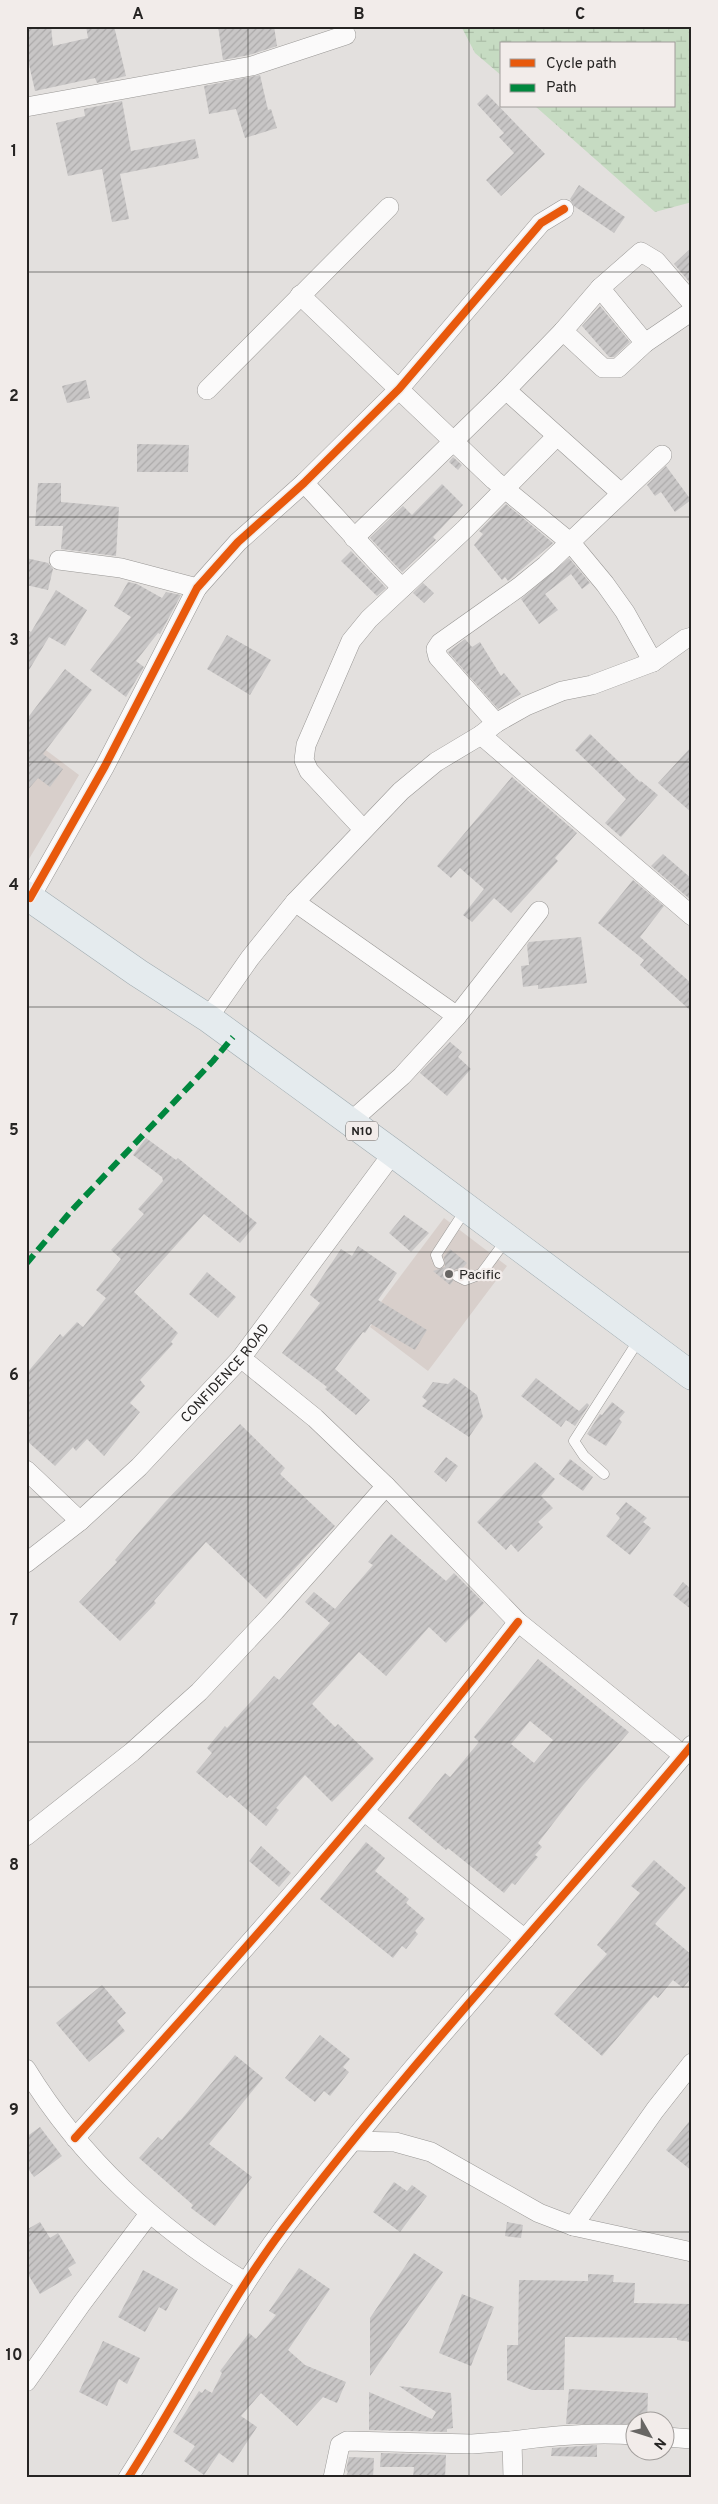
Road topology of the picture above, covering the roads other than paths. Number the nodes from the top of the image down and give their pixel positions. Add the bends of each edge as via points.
1 (346, 35) dead end
2 (26, 107) edge
3 (388, 207) dead end
4 (564, 209) dead end
5 (600, 288) junction
6 (300, 295) junction
7 (692, 303) edge
8 (692, 311) edge
9 (563, 331) junction
10 (645, 343) junction
11 (399, 389) junction
12 (207, 390) dead end
13 (506, 390) junction
14 (557, 436) junction
15 (454, 442) junction
16 (662, 454) dead end
17 (304, 482) junction
18 (507, 488) junction
19 (621, 493) junction
20 (354, 538) junction
21 (571, 543) junction
22 (59, 560) dead end
23 (197, 588) junction
24 (402, 588) junction
25 (692, 637) edge
26 (653, 662) junction
27 (496, 723) junction
28 (481, 735) junction
29 (363, 829) junction
30 (28, 896) edge
31 (295, 902) junction
32 (539, 912) dead end
33 (692, 916) edge
34 (457, 1016) junction
35 (208, 1018) junction
36 (349, 1122) junction
37 (394, 1153) junction
38 (467, 1207) junction
39 (507, 1238) junction
40 (440, 1262) dead end
41 (457, 1276) dead end
42 (640, 1338) junction
43 (241, 1358) junction
44 (692, 1376) edge
45 (26, 1470) edge
46 (604, 1474) dead end
47 (386, 1486) junction
48 (80, 1521) junction
49 (26, 1563) edge
50 (518, 1622) junction
51 (687, 1750) edge
52 (364, 1812) junction
53 (26, 1836) edge
54 (525, 1939) junction
55 (692, 2063) edge
56 (26, 2069) edge
57 (75, 2138) junction
58 (353, 2141) junction
59 (149, 2214) junction
60 (573, 2226) junction
61 (692, 2252) edge
62 (245, 2282) junction
63 (26, 2382) edge
64 (626, 2434) edge
65 (676, 2438) edge
66 (692, 2439) edge
67 (512, 2441) junction
68 (128, 2478) edge
69 (333, 2478) edge
70 (512, 2478) edge

1 - 2 street via 252,66
3 - 6 street
4 - 11 street via 540,223 516,249
5 - 7 street via 641,252 656,261
5 - 9 street
5 - 10 street
6 - 11 street
6 - 12 street
8 - 10 street
9 - 10 street via 603,368 618,368
9 - 13 street
11 - 15 street
11 - 17 street
13 - 14 street
13 - 15 street
14 - 18 street
14 - 19 street
15 - 18 street
15 - 20 street
16 - 19 street
17 - 20 street
17 - 23 street via 238,542
18 - 21 street
18 - 24 street
19 - 21 street
20 - 24 street
21 - 26 street via 625,612
21 - 27 street via 519,587 440,643 436,650 438,657
22 - 23 street via 121,568
23 - 30 street via 105,766
24 - 29 street via 351,641 306,744 304,760 309,771
25 - 26 street
26 - 27 street via 592,685 562,691
27 - 28 street
28 - 29 street via 436,762 400,791
28 - 33 street
29 - 31 street
30 - 35 main road, N10
31 - 34 street
31 - 35 street
32 - 34 street
34 - 36 street via 402,1076
35 - 36 main road, N10
36 - 37 main road, N10
37 - 38 main road, N10
37 - 43 street, CONFIDENCE ROAD
38 - 39 main road, N10
38 - 40 lane via 439,1248 436,1255
39 - 41 lane via 481,1274 465,1280
39 - 42 main road, N10
42 - 44 main road, N10
42 - 46 lane via 574,1441 584,1456
43 - 47 street via 315,1418
43 - 48 street, CONFIDENCE ROAD via 139,1467
45 - 48 street
47 - 50 street
47 - 53 street via 199,1692 132,1752
48 - 49 street, CONFIDENCE ROAD
50 - 51 street
50 - 52 street via 442,1720
51 - 54 street
52 - 54 street
52 - 57 street
54 - 58 street
55 - 60 street
56 - 57 street
57 - 59 street
58 - 60 street via 395,2142 431,2152 539,2213
58 - 62 street
59 - 62 street via 206,2258
59 - 63 street
60 - 61 street
62 - 68 street
64 - 67 street via 560,2434
65 - 66 street
67 - 69 street via 472,2444 347,2441 340,2445
67 - 70 street

